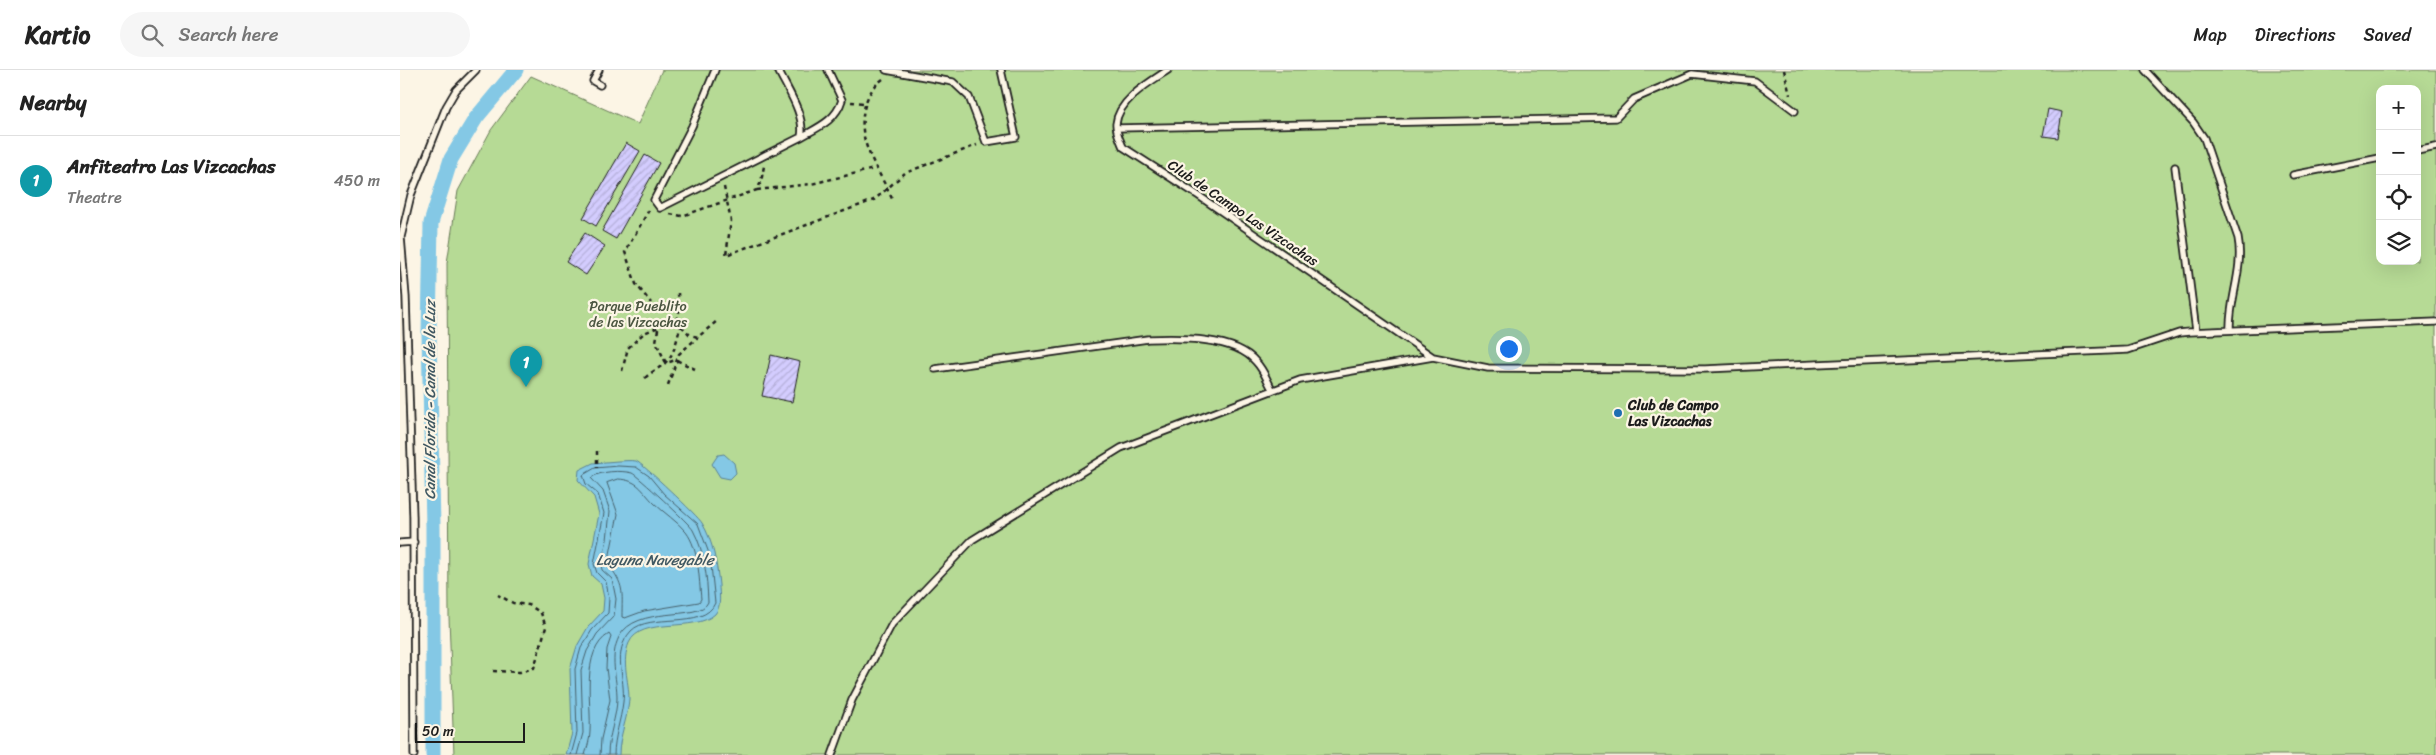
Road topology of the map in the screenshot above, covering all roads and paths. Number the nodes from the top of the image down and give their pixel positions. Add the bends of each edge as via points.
1 (476, 70) edge
2 (599, 70) edge
3 (715, 70) edge
4 (778, 70) edge
5 (828, 70) edge
6 (886, 70) edge
7 (1001, 70) edge
8 (1168, 70) edge
9 (1784, 70) edge
10 (2145, 70) edge
11 (893, 72) junction
12 (600, 85) dead end
13 (1794, 111) joint
14 (1117, 128) junction
15 (802, 137) junction
16 (986, 142) junction
17 (2436, 147) edge
18 (2421, 150) edge
19 (765, 157) junction
20 (2376, 159) edge
21 (2175, 167) dead end
22 (878, 168) junction
23 (2293, 175) dead end
24 (721, 179) junction
25 (888, 189) junction
26 (756, 190) junction
27 (654, 200) junction
28 (728, 200) junction
29 (893, 201) dead end
30 (660, 208) junction
31 (678, 294) dead end
32 (651, 303) dead end
33 (676, 320) junction
34 (717, 321) dead end
35 (2436, 322) edge
36 (681, 325) junction
37 (658, 329) junction
38 (2230, 330) junction
39 (2196, 331) junction
40 (698, 337) junction
41 (1433, 357) junction
42 (676, 360) junction
43 (666, 363) junction
44 (695, 369) dead end
45 (934, 369) dead end
46 (622, 371) dead end
47 (645, 378) dead end
48 (668, 385) dead end
49 (1272, 389) junction
50 (597, 451) dead end
51 (597, 468) dead end
52 (414, 542) junction
53 (400, 543) edge
54 (498, 596) dead end
55 (493, 671) dead end
56 (414, 755) edge
57 (832, 755) edge

1 - 52 lane via 456,90 446,107 411,195 401,237
2 - 12 lane via 593,80
3 - 27 lane via 692,126
4 - 15 lane via 801,119
5 - 15 lane via 842,100 838,112
6 - 11 lane
7 - 16 lane via 1016,137
8 - 14 lane via 1123,106
9 - 13 path
10 - 38 lane via 2204,138 2238,238 2242,254
11 - 16 lane via 953,82 969,96
11 - 22 path via 874,85 864,103 865,141
13 - 14 lane via 1755,80 1692,74 1634,100 1616,118
14 - 41 lane, Club de Campo Las Vizcachas via 1122,147 1133,155 1199,196
15 - 19 lane
16 - 25 path via 905,173
17 - 18 lane
19 - 24 lane
19 - 26 path via 761,182
20 - 23 lane
21 - 39 lane
22 - 25 path
22 - 26 path via 812,184
24 - 28 path
24 - 30 lane
25 - 28 path via 874,200 726,255 731,221
25 - 29 path
26 - 28 path
27 - 30 lane
27 - 32 path via 625,252 636,284
28 - 30 path via 682,216
31 - 33 path
33 - 36 path
33 - 37 path
34 - 40 path
35 - 38 lane
36 - 40 path via 690,335
36 - 43 path
37 - 43 path via 656,342
37 - 46 path via 644,333 628,348
38 - 39 lane
39 - 41 lane via 2179,333 2128,350 1705,369 1488,368
40 - 42 path
41 - 49 lane via 1332,372
42 - 43 path
42 - 44 path
42 - 48 path
43 - 47 path
45 - 49 lane via 1148,339 1206,340 1239,349 1256,361
49 - 57 lane via 1121,448 972,540 892,624 852,700
50 - 51 path
52 - 53 lane
52 - 56 lane
54 - 55 path via 529,605 541,613 546,627 534,668 520,672

